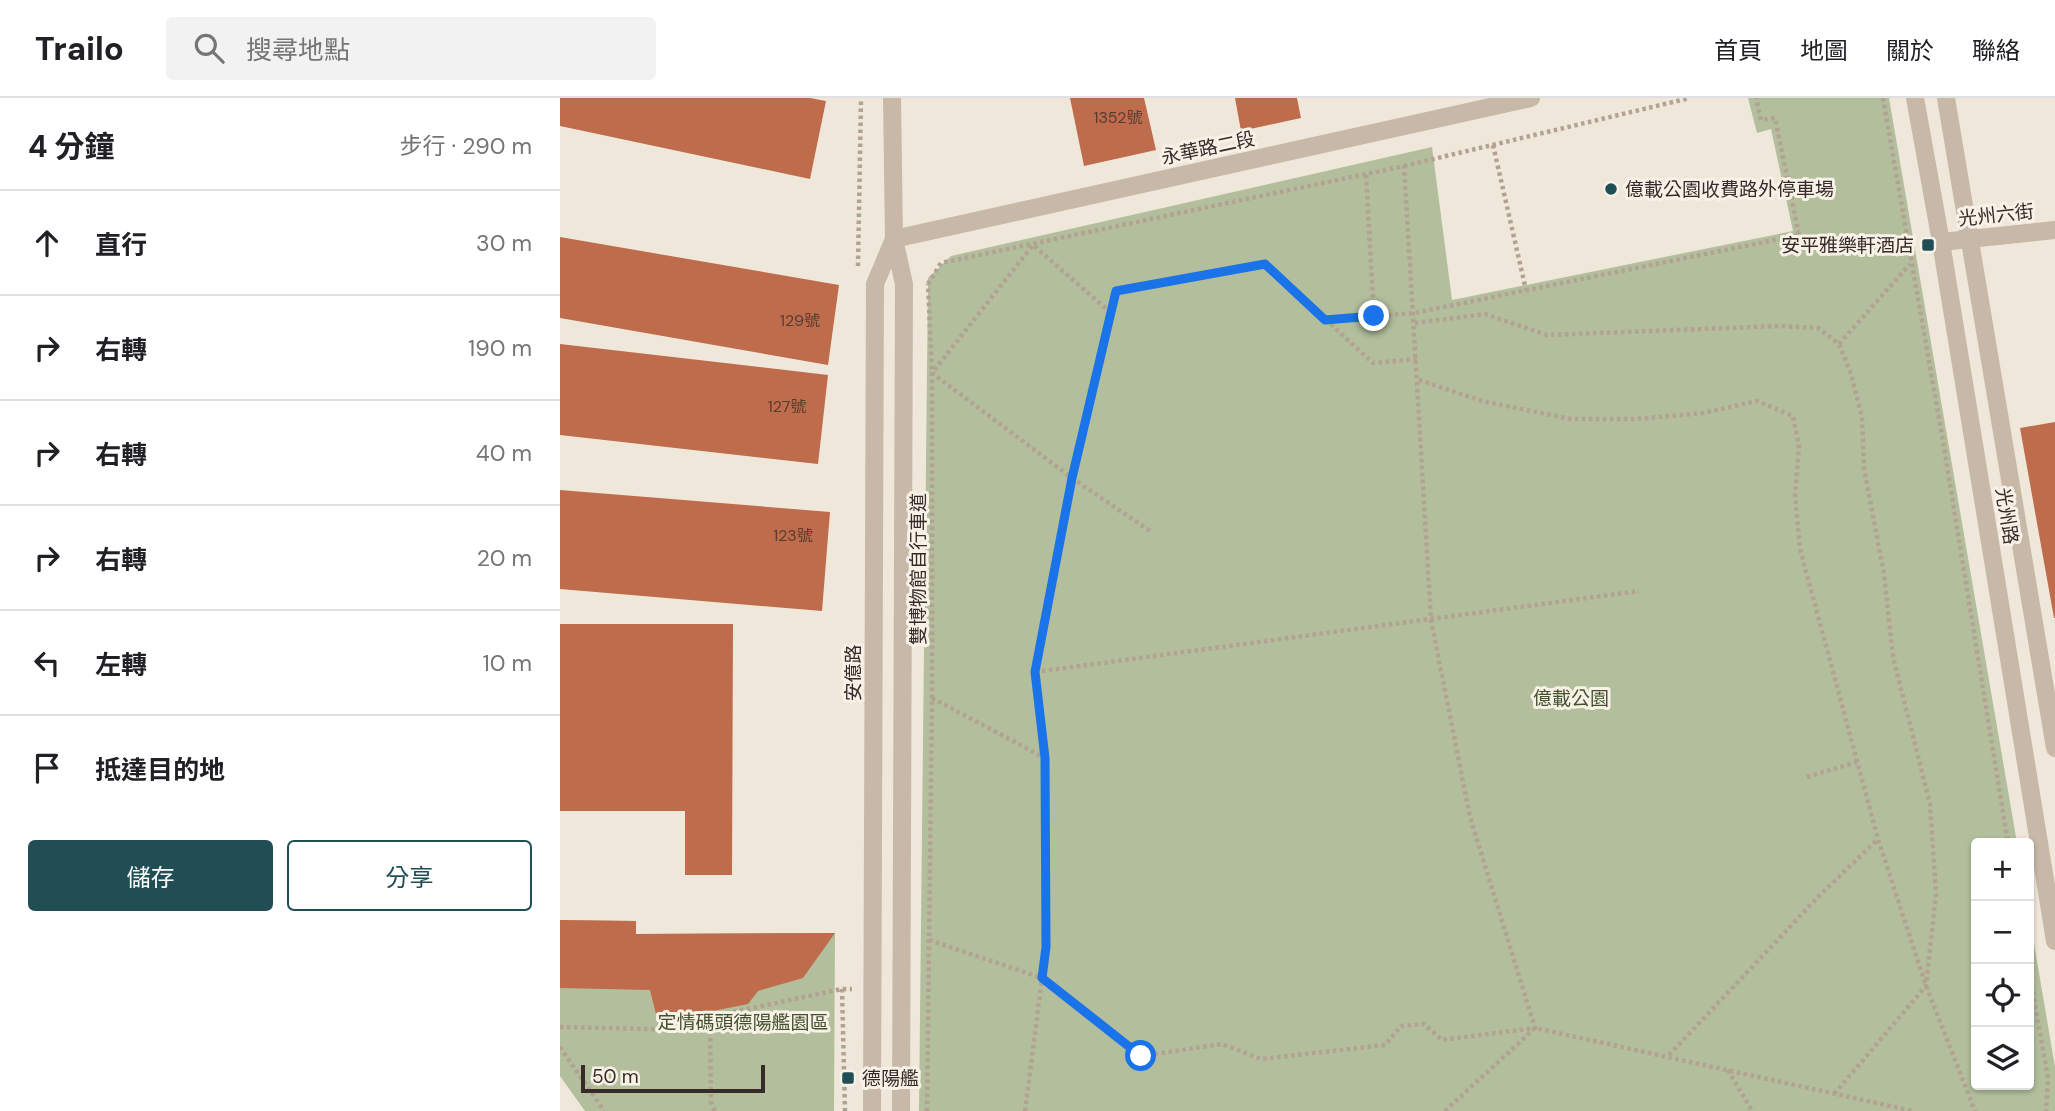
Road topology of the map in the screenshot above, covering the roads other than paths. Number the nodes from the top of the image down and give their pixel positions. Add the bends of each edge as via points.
1 (892, 98) edge
2 (1531, 98) edge
3 (1915, 98) edge
4 (1946, 98) edge
5 (2055, 230) edge
6 (1969, 238) junction
7 (894, 239) junction
8 (1941, 242) junction
9 (2055, 748) edge
10 (2049, 866) edge
11 (2055, 941) edge
12 (872, 1111) edge
13 (901, 1111) edge

1 - 7 street, 安億路
2 - 7 street, 永華路二段
3 - 8 street, 光州路
4 - 6 street, 光州路
5 - 6 street, 光州六街
6 - 8 street, 光州六街
6 - 9 street, 光州路
7 - 12 street, 安億路 via 875,284
7 - 13 street, 安億路 via 904,284
8 - 10 street, 光州路
10 - 11 street, 光州路

